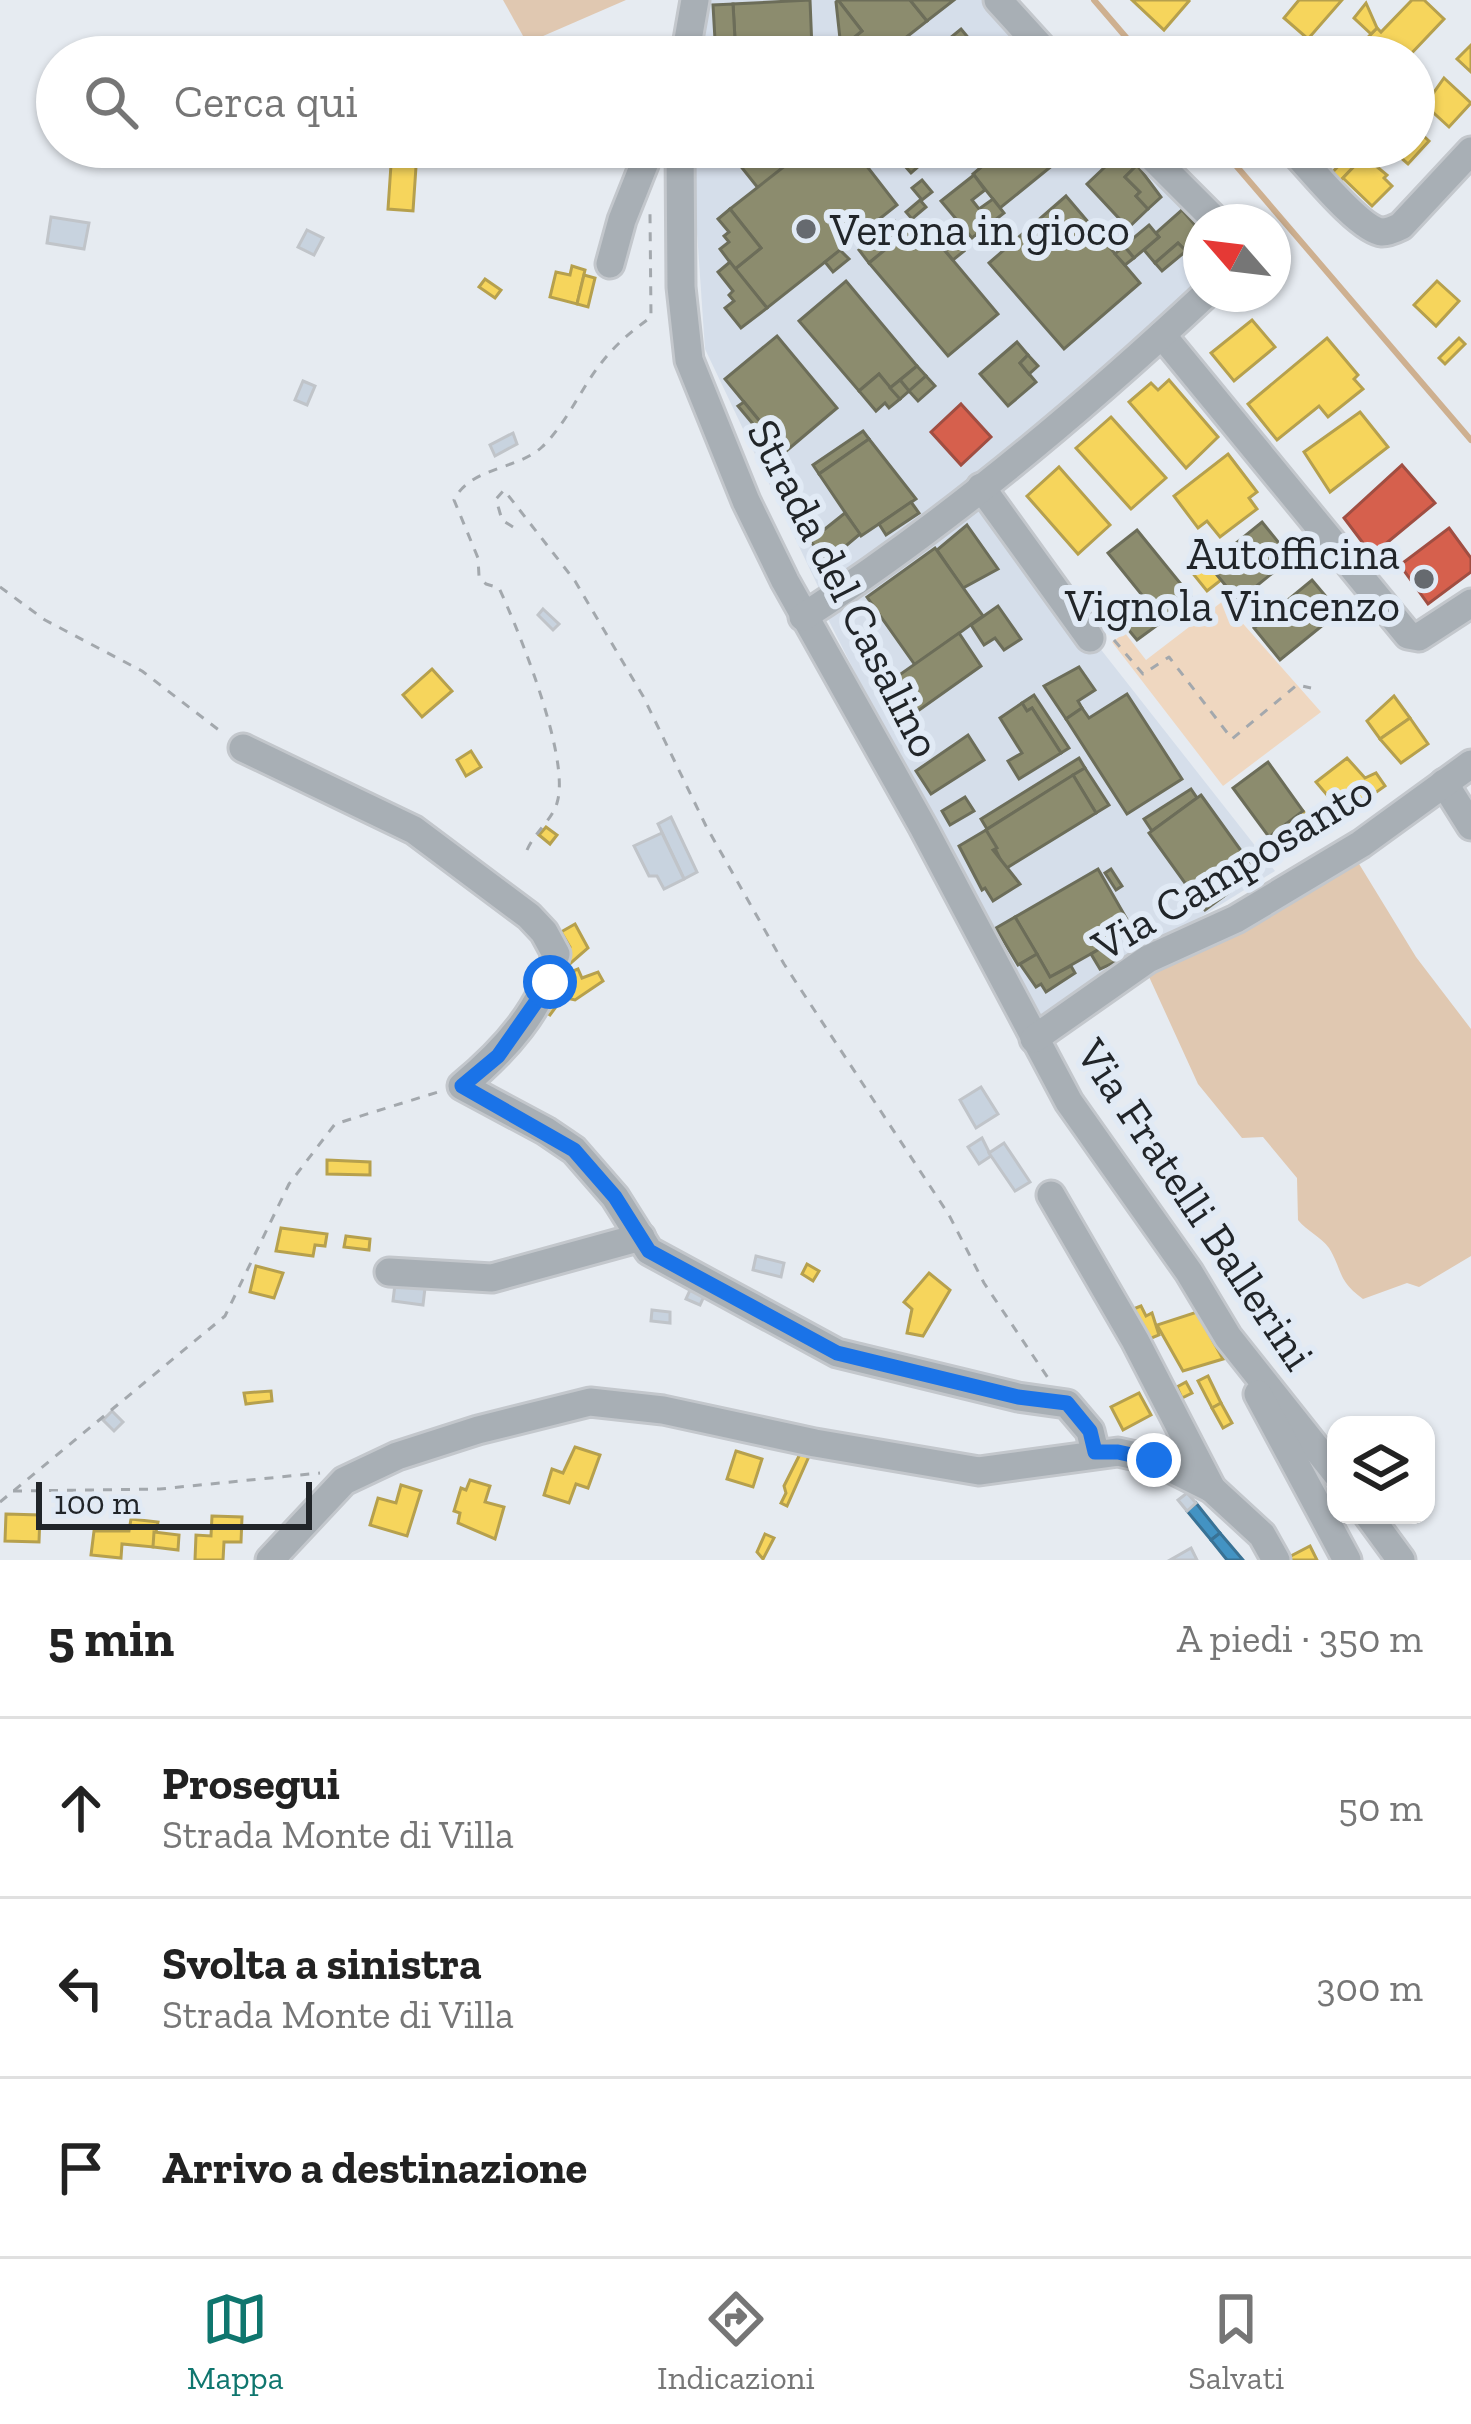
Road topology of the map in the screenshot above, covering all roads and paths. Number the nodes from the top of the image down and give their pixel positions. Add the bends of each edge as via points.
1 (695, 0) edge
2 (998, 0) edge
3 (689, 36) edge
4 (1031, 36) edge
5 (1471, 151) edge
6 (643, 168) edge
7 (680, 168) edge
8 (1163, 168) edge
9 (1310, 168) edge
10 (651, 200) dead end
11 (1199, 204) edge
12 (610, 264) dead end
13 (1186, 312) edge
14 (1162, 335) junction
15 (981, 487) junction
16 (513, 527) dead end
17 (0, 587) edge
18 (1471, 603) edge
19 (803, 617) junction
20 (1090, 638) joint
21 (1311, 688) dead end
22 (243, 748) joint
23 (1471, 764) edge
24 (1444, 783) junction
25 (1471, 826) edge
26 (527, 850) dead end
27 (1034, 1039) junction
28 (462, 1086) junction
29 (1051, 1195) dead end
30 (640, 1237) junction
31 (389, 1272) dead end
32 (1228, 1337) junction
33 (1067, 1403) junction
34 (1095, 1452) junction
35 (1327, 1462) edge
36 (344, 1481) junction
37 (1212, 1489) junction
38 (13, 1491) junction
39 (0, 1502) edge
40 (1375, 1524) edge
41 (270, 1560) edge
42 (1276, 1560) edge
43 (1347, 1560) edge
44 (1401, 1560) edge

1 - 3 street
2 - 4 street
5 - 9 street via 1388,232 1349,209
6 - 12 street
7 - 19 street, Strada del Casalino via 689,360
8 - 11 street
10 - 26 path via 651,317 599,364 539,450 492,469 454,500 479,576 499,588 528,651 553,749 560,798
13 - 14 street
14 - 15 street
14 - 18 street via 1408,634 1419,637
15 - 19 street
15 - 20 street
16 - 33 path via 496,499 504,490 575,581 784,964
17 - 22 path via 142,671
19 - 27 street, Strada del Casalino
20 - 21 path via 1107,635 1143,674 1169,657 1232,739 1297,685
22 - 28 street via 414,830 544,932 556,954 550,982 498,1056
23 - 24 street, Via Camposanto
24 - 25 street
24 - 27 street, Via Camposanto via 1361,844 1148,959
27 - 32 street, Via Fratelli Ballerini
28 - 30 street via 574,1150
28 - 38 path via 335,1124 290,1184 225,1316
29 - 37 street
30 - 31 street via 492,1278
30 - 33 street via 649,1251 837,1353
32 - 35 street, Via Fratelli Ballerini
32 - 43 street
33 - 34 street via 1090,1431
34 - 36 street via 980,1471 590,1402 478,1430
34 - 37 street via 1154,1460
36 - 38 path via 327,1472 160,1490
36 - 41 street
37 - 42 street via 1262,1535
38 - 39 path
40 - 44 street

